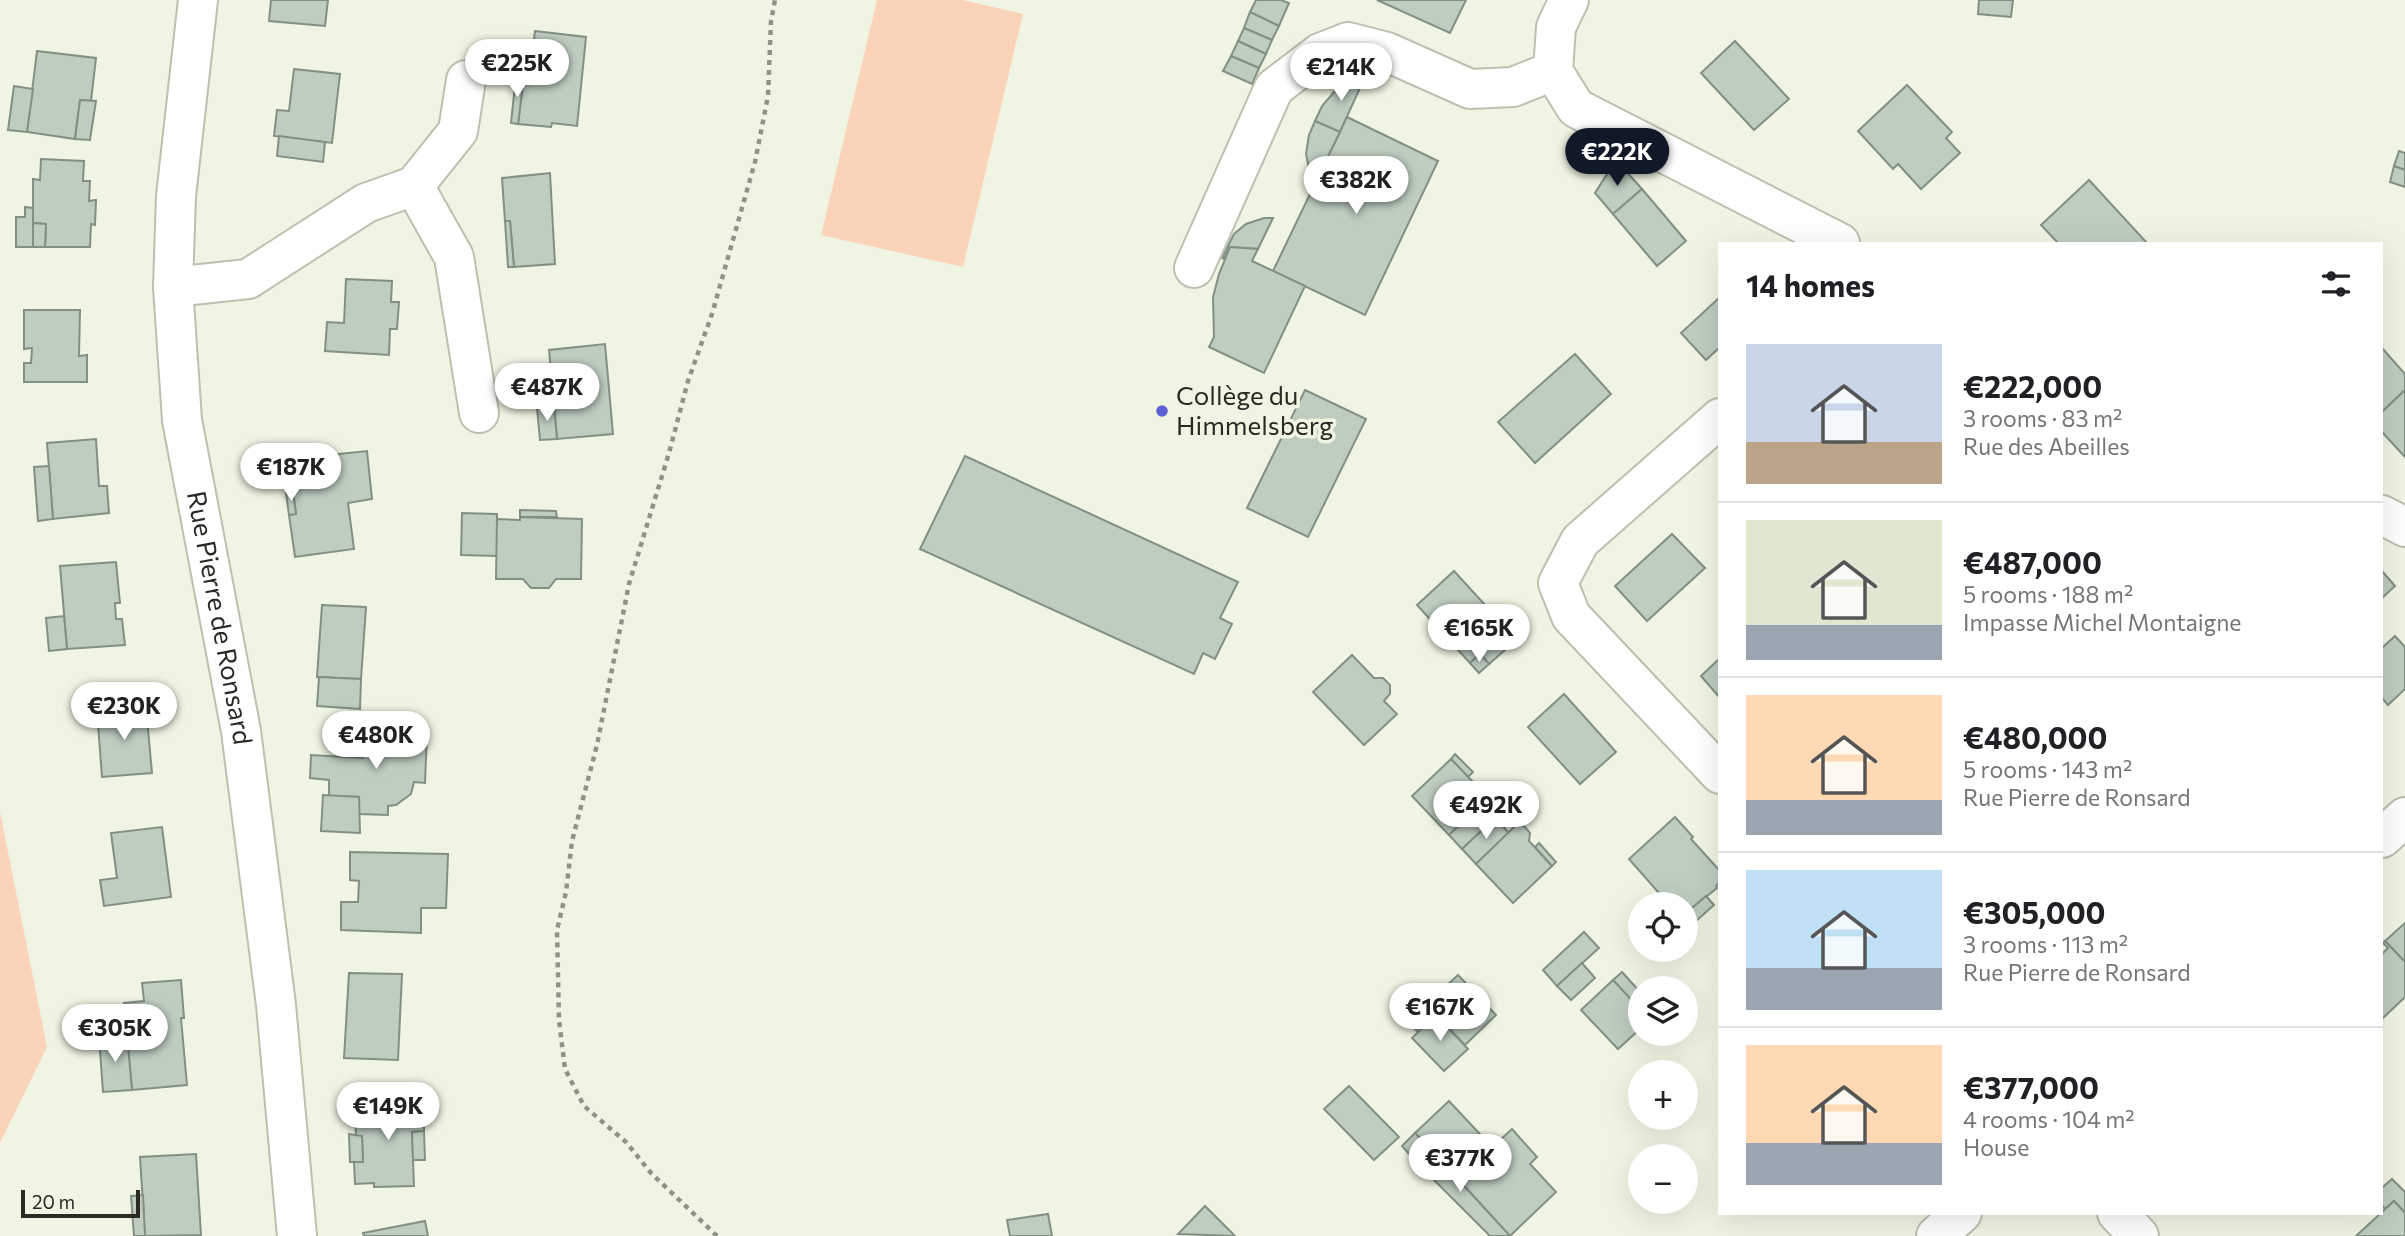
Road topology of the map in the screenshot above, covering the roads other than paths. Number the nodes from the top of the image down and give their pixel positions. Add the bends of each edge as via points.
1 (198, 0) edge
2 (1586, 2) edge
3 (1553, 71) junction
4 (466, 80) dead end
5 (414, 186) junction
6 (1838, 242) edge
7 (1194, 268) dead end
8 (173, 287) junction
9 (479, 413) dead end
10 (1718, 420) edge
11 (2383, 516) edge
12 (2405, 527) edge
13 (1718, 772) edge
14 (2405, 817) edge
15 (2383, 837) edge
16 (1960, 1215) edge
17 (2119, 1215) edge
18 (297, 1236) edge
19 (1936, 1236) edge
20 (2139, 1236) edge

1 - 8 street, Rue Pierre de Ronsard via 176,196
2 - 3 street via 1556,27
3 - 6 street via 1576,108
3 - 7 street via 1513,88 1470,89 1387,52 1348,43 1320,53 1274,88
4 - 5 street via 458,131
5 - 8 street via 366,203 248,279
5 - 9 street via 454,257
8 - 18 street, Rue Pierre de Ronsard via 182,420 241,731 276,1005
10 - 13 street via 1580,541 1558,583 1571,616
11 - 12 street
14 - 15 street
16 - 19 street
17 - 20 street

